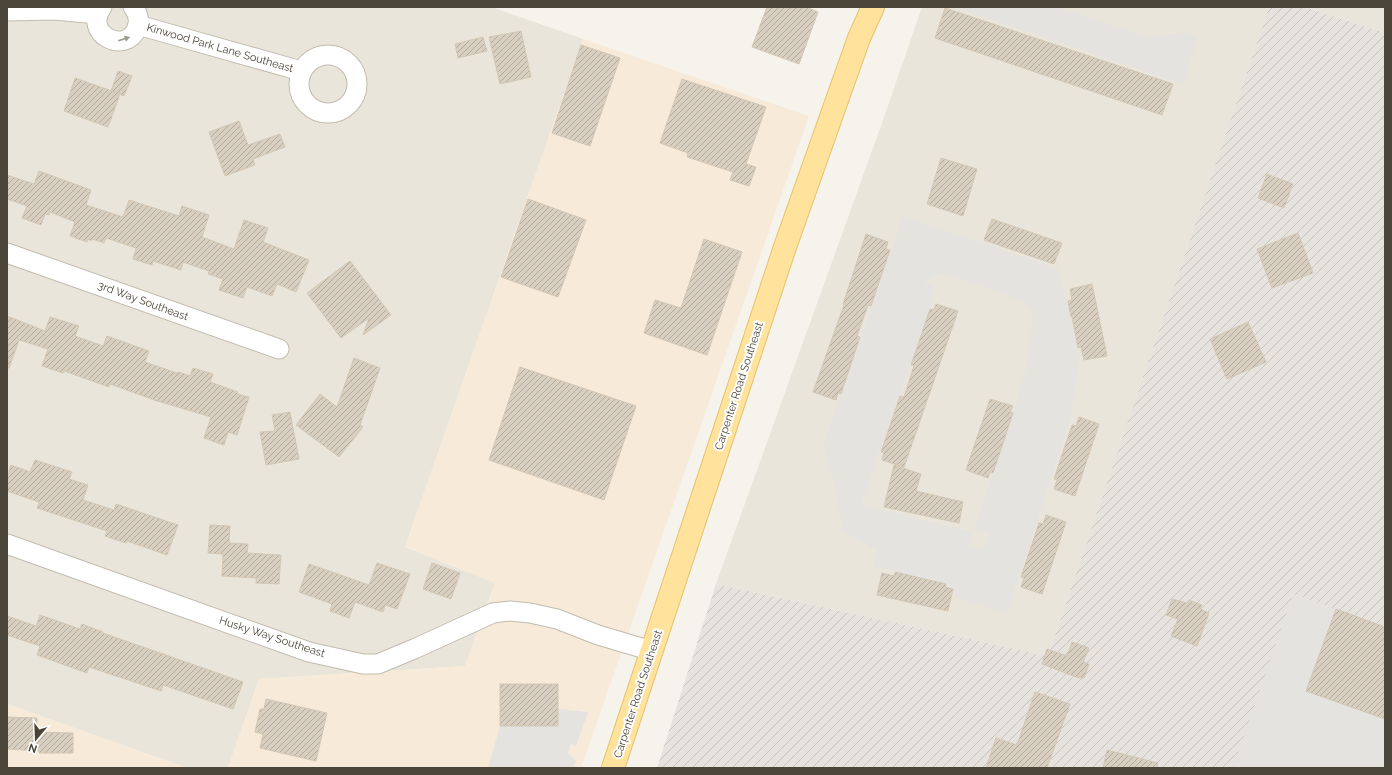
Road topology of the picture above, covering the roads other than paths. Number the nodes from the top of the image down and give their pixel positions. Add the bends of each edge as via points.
1 (873, 7) edge
2 (100, 10) edge
3 (7, 11) edge
4 (136, 16) edge
5 (301, 71) dead end
6 (7, 253) edge
7 (279, 350) dead end
8 (7, 544) edge
9 (652, 651) junction
10 (613, 768) edge

1 - 9 main road, Carpenter Road Southeast via 859,38 785,247
2 - 3 street, Kinwood Park Lane Southeast
2 -> 4 street, Kinwood Park Lane Southeast via 98,27 106,38 112,40 125,40 132,36 136,31
4 - 5 street, Kinwood Park Lane Southeast
6 - 7 street, 3rd Way Southeast
8 - 9 street, Husky Way Southeast via 309,652 363,664 378,664 493,613 510,611 557,619 598,635
9 - 10 main road, Carpenter Road Southeast

